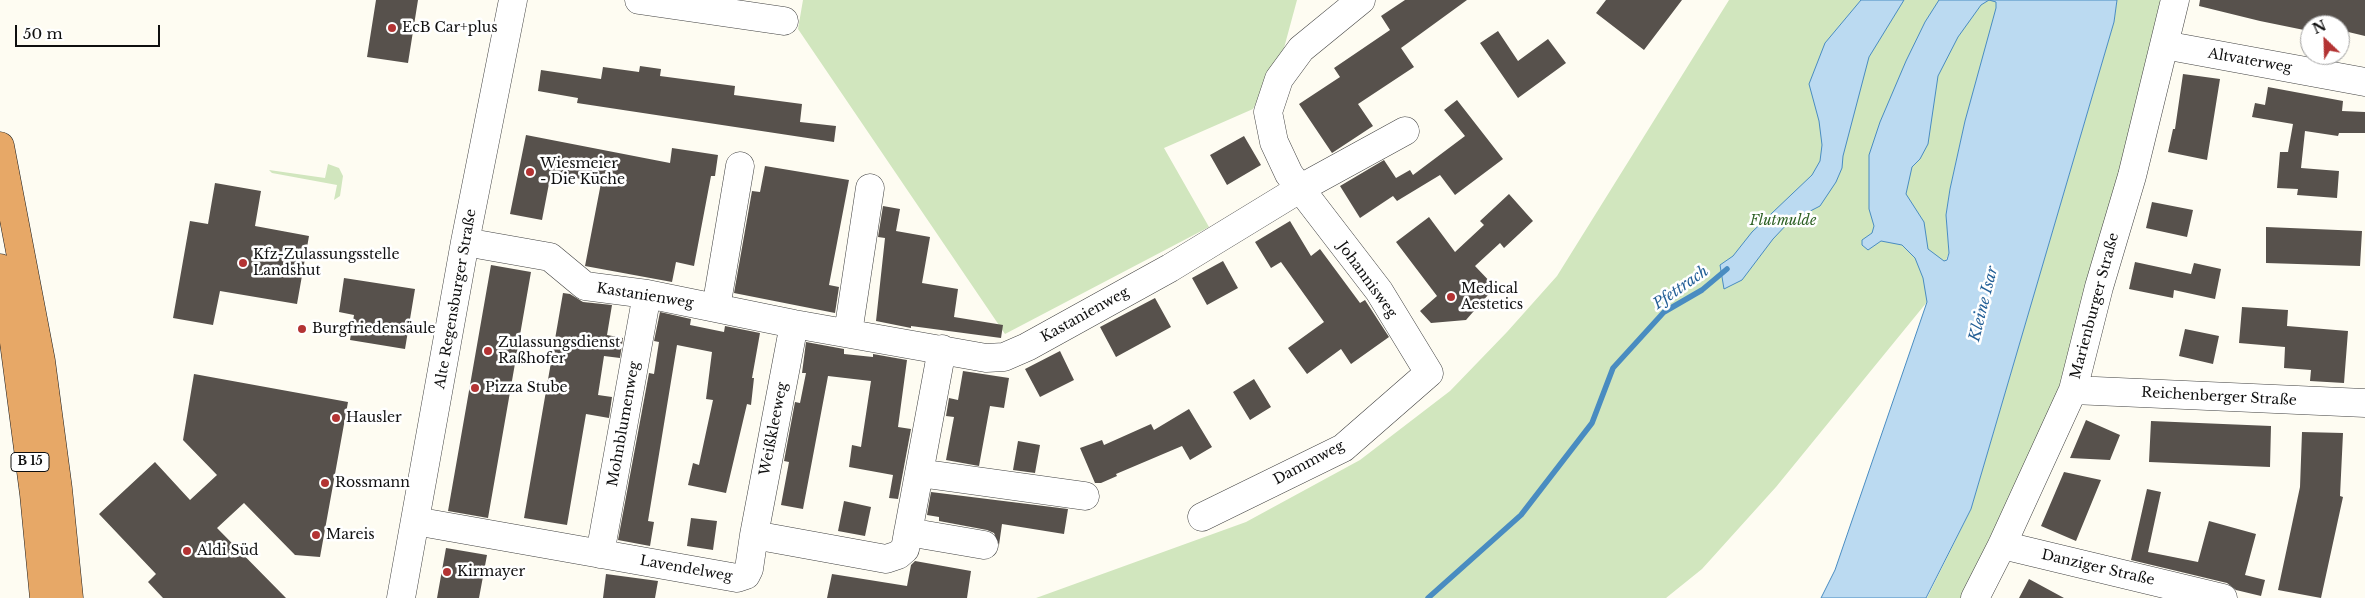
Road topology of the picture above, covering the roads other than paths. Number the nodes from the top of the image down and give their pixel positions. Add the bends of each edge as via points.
1 (512, 0) edge
2 (639, 0) edge
3 (1361, 0) edge
4 (2174, 0) edge
5 (784, 21) dead end
6 (2164, 45) junction
7 (2365, 82) edge
8 (1405, 131) dead end
9 (0, 146) edge
10 (740, 166) dead end
11 (870, 188) dead end
12 (1301, 188) junction
13 (466, 242) junction
14 (0, 268) edge
15 (647, 294) junction
16 (716, 308) junction
17 (794, 324) junction
18 (848, 333) junction
19 (942, 349) junction
20 (1429, 374) joint
21 (2073, 390) junction
22 (2365, 403) edge
23 (919, 473) junction
24 (1084, 496) dead end
25 (1202, 517) dead end
26 (416, 521) junction
27 (908, 532) junction
28 (754, 535) junction
29 (984, 544) dead end
30 (2002, 545) junction
31 (600, 554) junction
32 (44, 598) edge
33 (68, 598) edge
34 (401, 598) edge
35 (1975, 598) edge
36 (2223, 598) edge

1 - 13 street, Alte Regensburger Straße
2 - 5 street
3 - 12 street, Johannisweg via 1302,49 1279,79 1268,112 1274,142 1289,174
4 - 6 street, Marienburger Straße
6 - 7 street, Altvaterweg
6 - 21 street, Marienburger Straße
8 - 12 street
9 - 33 highway, B 15 via 41,361
10 - 16 street
11 - 18 street
12 - 19 street, Kastanienweg via 1170,268 1027,347 1004,357 986,358
12 - 20 street, Johannisweg via 1379,291
13 - 15 street, Kastanienweg via 550,257 585,286
13 - 26 street, Alte Regensburger Straße
14 - 32 highway, B 15 via 12,327
15 - 16 street, Kastanienweg
15 - 31 street, Mohnblumenweg
16 - 17 street, Kastanienweg
17 - 18 street, Kastanienweg
17 - 28 street, Weißkleeweg
18 - 19 street, Kastanienweg
19 - 23 street
20 - 25 street, Dammweg via 1343,448
21 - 22 street, Reichenberger Straße
21 - 30 street, Marienburger Straße
23 - 24 street
23 - 27 street
26 - 31 street, Lavendelweg
26 - 34 street, Alte Regensburger Straße
27 - 28 street via 905,549 886,559
27 - 29 street
28 - 31 street, Lavendelweg via 746,575 737,578
30 - 35 street, Marienburger Straße
30 - 36 street, Danziger Straße

